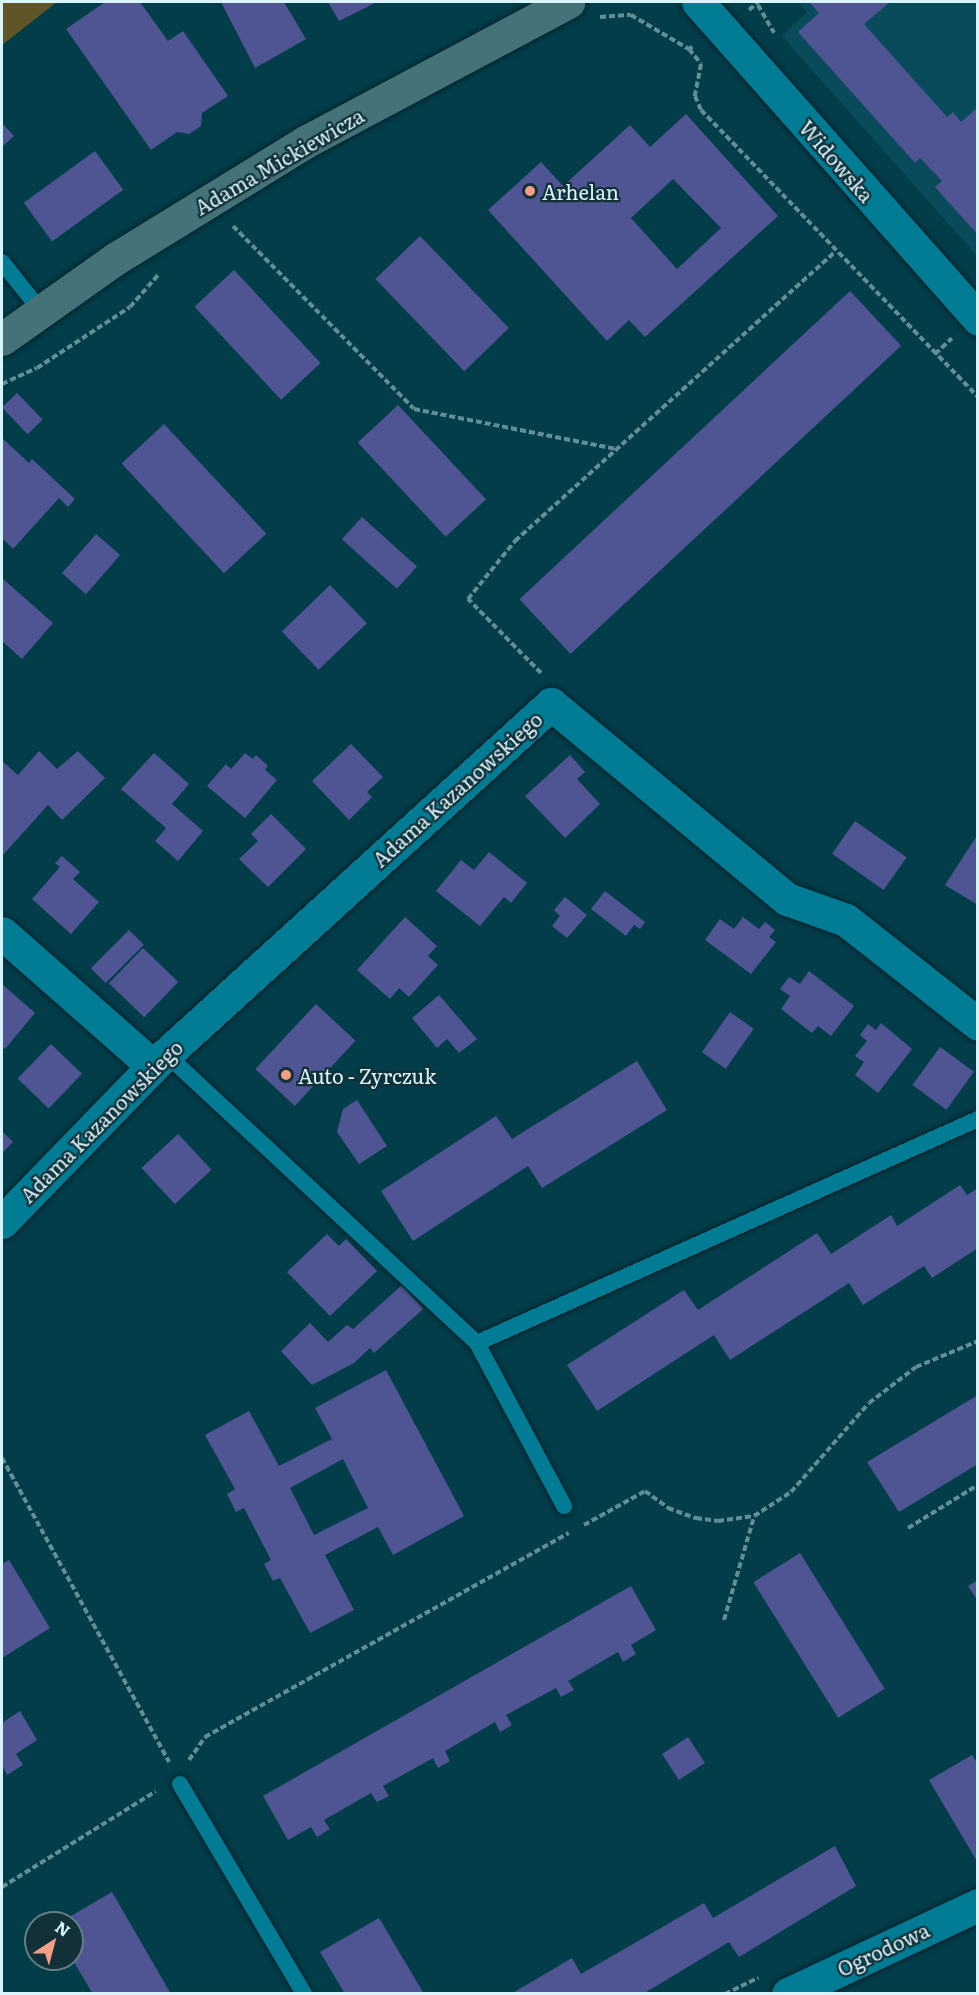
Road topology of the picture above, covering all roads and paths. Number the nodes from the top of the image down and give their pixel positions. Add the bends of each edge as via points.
1 (698, 2) edge
2 (758, 2) edge
3 (579, 12) edge
4 (721, 28) junction
5 (689, 49) junction
6 (239, 216) dead end
7 (835, 252) junction
8 (2, 262) edge
9 (165, 267) dead end
10 (41, 311) junction
11 (978, 319) edge
12 (2, 339) edge
13 (2, 384) edge
14 (978, 397) edge
15 (616, 450) junction
16 (551, 704) junction
17 (2, 933) edge
18 (978, 1024) edge
19 (159, 1060) junction
20 (978, 1119) edge
21 (2, 1222) edge
22 (978, 1341) edge
23 (477, 1343) junction
24 (2, 1458) edge
25 (978, 1485) edge
26 (564, 1506) dead end
27 (754, 1516) junction
28 (908, 1528) dead end
29 (724, 1620) dead end
30 (179, 1781) junction
31 (2, 1887) edge
32 (978, 1905) edge
33 (304, 1994) edge
34 (788, 1994) edge

1 - 4 street, Widowska
2 - 4 path
3 - 5 path via 631,15
3 - 10 main road, Adama Mickiewicza via 307,141 115,259
4 - 5 path
4 - 11 street, Widowska
5 - 7 path via 701,64 695,96 700,110
6 - 15 path via 229,222 414,409
7 - 14 path
7 - 15 path
8 - 10 lane
9 - 13 path via 130,307 37,368
10 - 12 main road, Adama Mickiewicza
15 - 16 path via 515,541 468,599 540,669
16 - 18 street, Adama Kazanowskiego via 787,899 846,920
16 - 19 street, Adama Kazanowskiego
17 - 19 street
19 - 21 street, Adama Kazanowskiego
19 - 23 lane
20 - 23 lane
22 - 27 path via 916,1367 869,1403 791,1492
23 - 26 lane
24 - 30 path
25 - 28 path
27 - 29 path
27 - 30 path via 718,1521 696,1518 668,1508 645,1491 205,1737
30 - 31 path
30 - 33 lane
32 - 34 street, Ogrodowa

